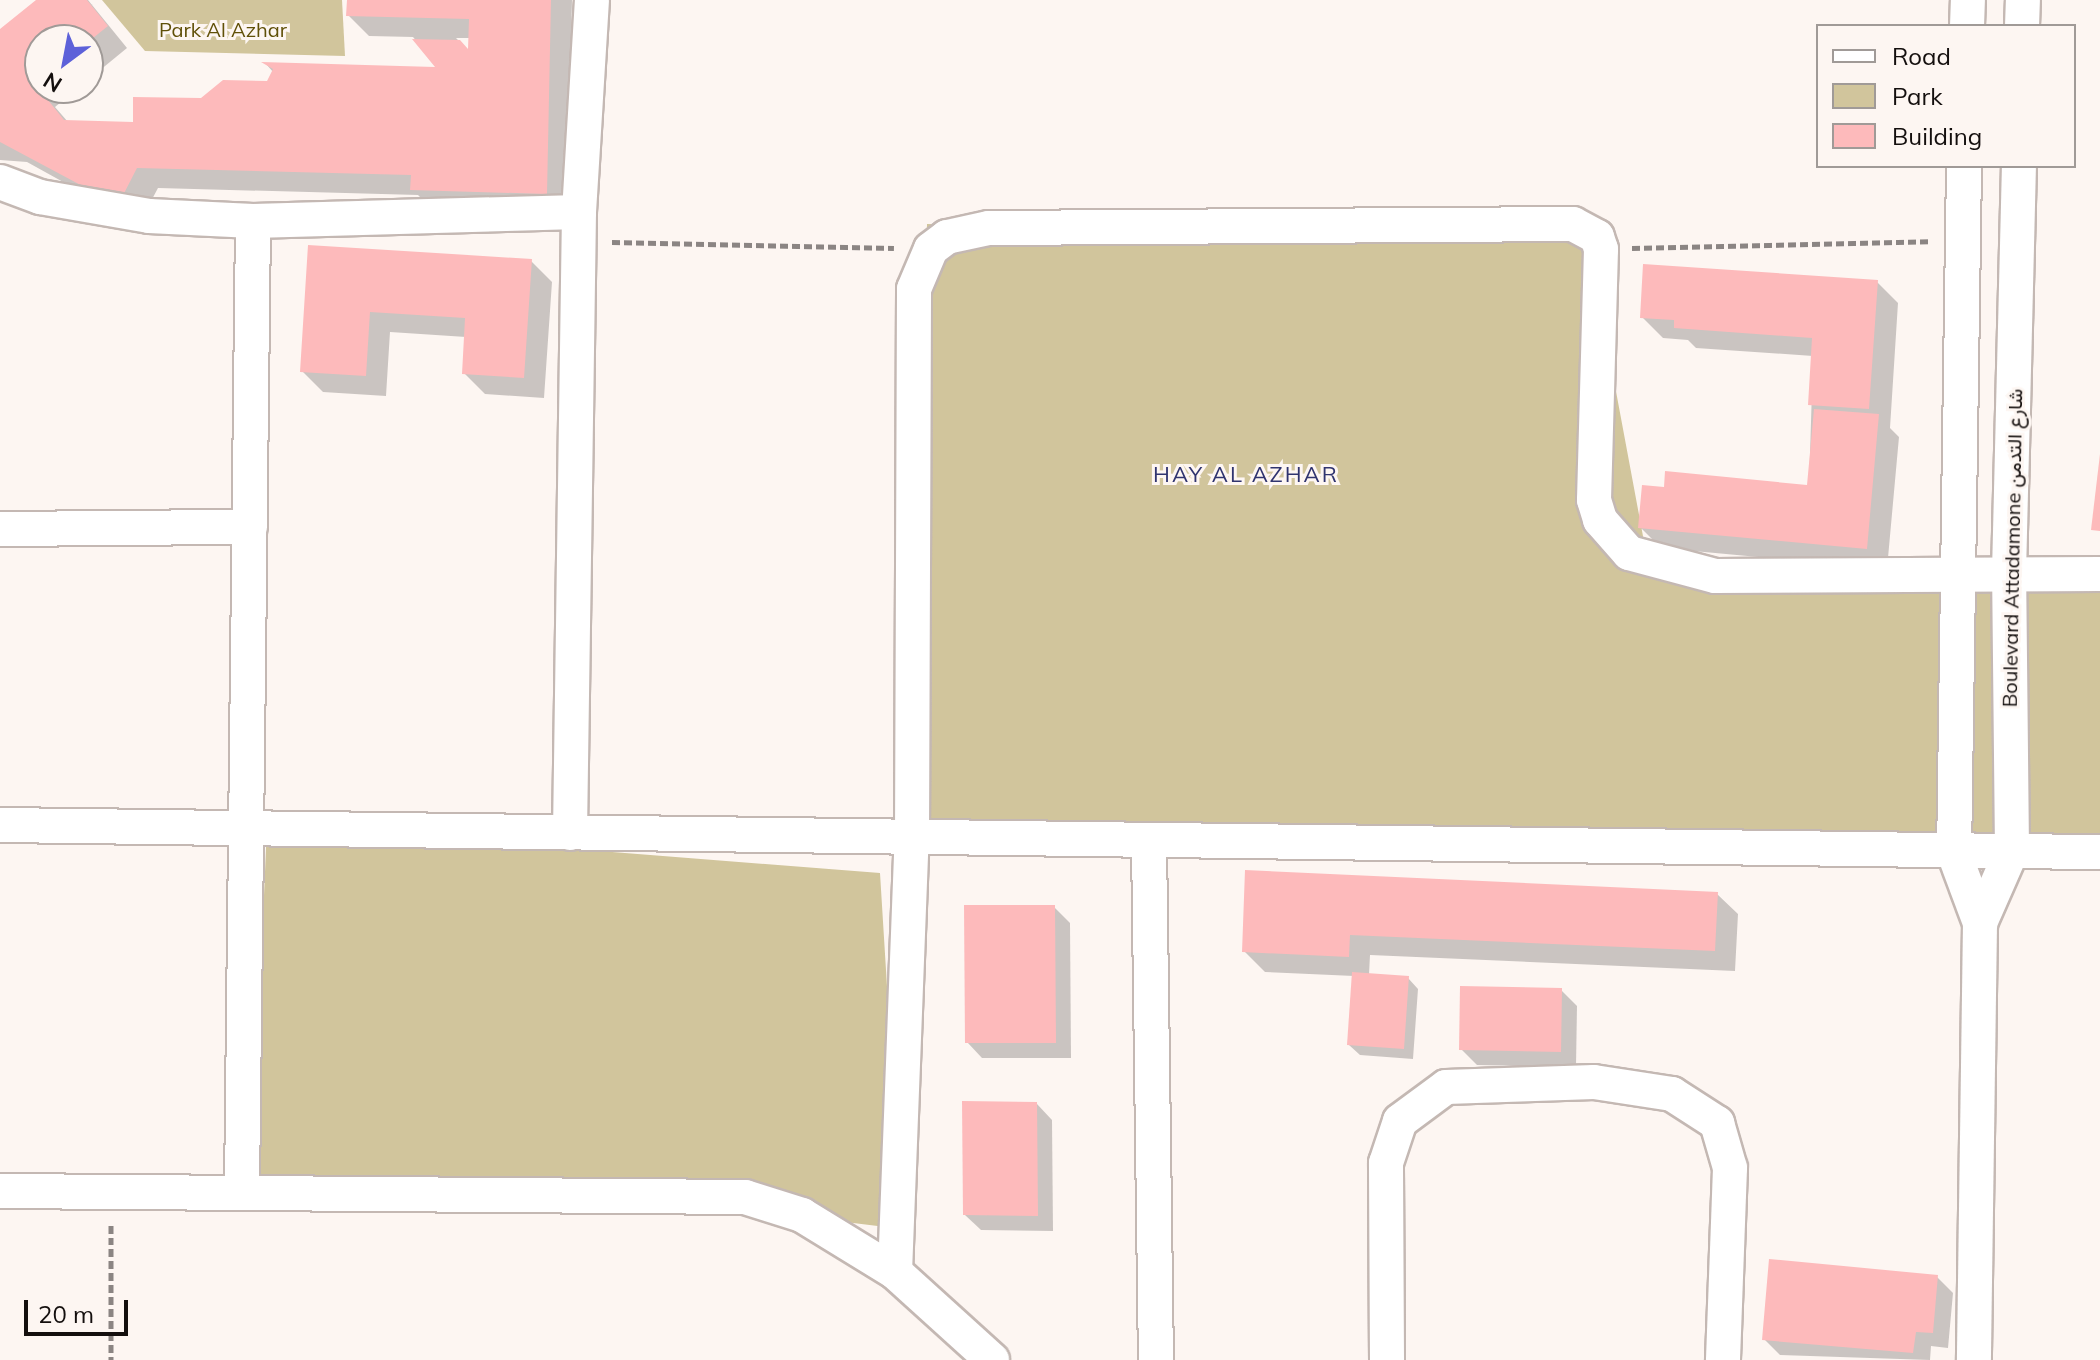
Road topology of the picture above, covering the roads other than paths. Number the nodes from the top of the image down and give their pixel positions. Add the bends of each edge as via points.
1 (592, 0) edge
2 (1968, 0) edge
3 (2023, 0) edge
4 (1967, 24) edge
5 (2022, 24) edge
6 (1964, 168) edge
7 (2019, 168) edge
8 (0, 182) edge
9 (253, 221) junction
10 (579, 226) junction
11 (250, 527) junction
12 (0, 529) edge
13 (2009, 573) junction
14 (1955, 574) junction
15 (2100, 574) edge
16 (0, 825) edge
17 (250, 829) junction
18 (570, 833) junction
19 (912, 839) junction
20 (1149, 842) junction
21 (2012, 850) junction
22 (2100, 852) edge
23 (1954, 853) junction
24 (1980, 923) junction
25 (0, 1191) edge
26 (242, 1191) junction
27 (895, 1272) junction
28 (992, 1360) edge
29 (1156, 1360) edge
30 (1387, 1360) edge
31 (1723, 1360) edge
32 (1974, 1360) edge

1 - 10 street
2 - 4 street
3 - 5 street
6 - 14 street, Boulevard Attadamone شارع التدمن
7 - 13 street, Boulevard Attadamone شارع التدمن
8 - 9 street via 40,197 149,216
9 - 10 street
9 - 11 street
10 - 18 street
11 - 12 street
11 - 17 street
13 - 14 street
13 - 15 street
13 - 21 street, Boulevard Attadamone شارع التدمن
14 - 19 street via 1715,576 1648,563 1612,538 1600,520 1593,472 1601,249 1586,229 1557,224 989,228 955,234 931,249 914,289
14 - 23 street, Boulevard Attadamone شارع التدمن
16 - 17 street
17 - 18 street
17 - 26 street
18 - 19 street
19 - 20 street
19 - 27 street
20 - 23 street
20 - 29 street
21 - 22 street
21 - 23 street
21 - 24 street, Boulevard Attadamone شارع التدمن
23 - 24 street, Boulevard Attadamone شارع التدمن
24 - 32 street, Boulevard Attadamone شارع التدمن
25 - 26 street
26 - 27 street via 745,1197 802,1215
27 - 28 street
30 - 31 street via 1386,1163 1400,1121 1446,1087 1594,1082 1672,1094 1717,1123 1730,1168

